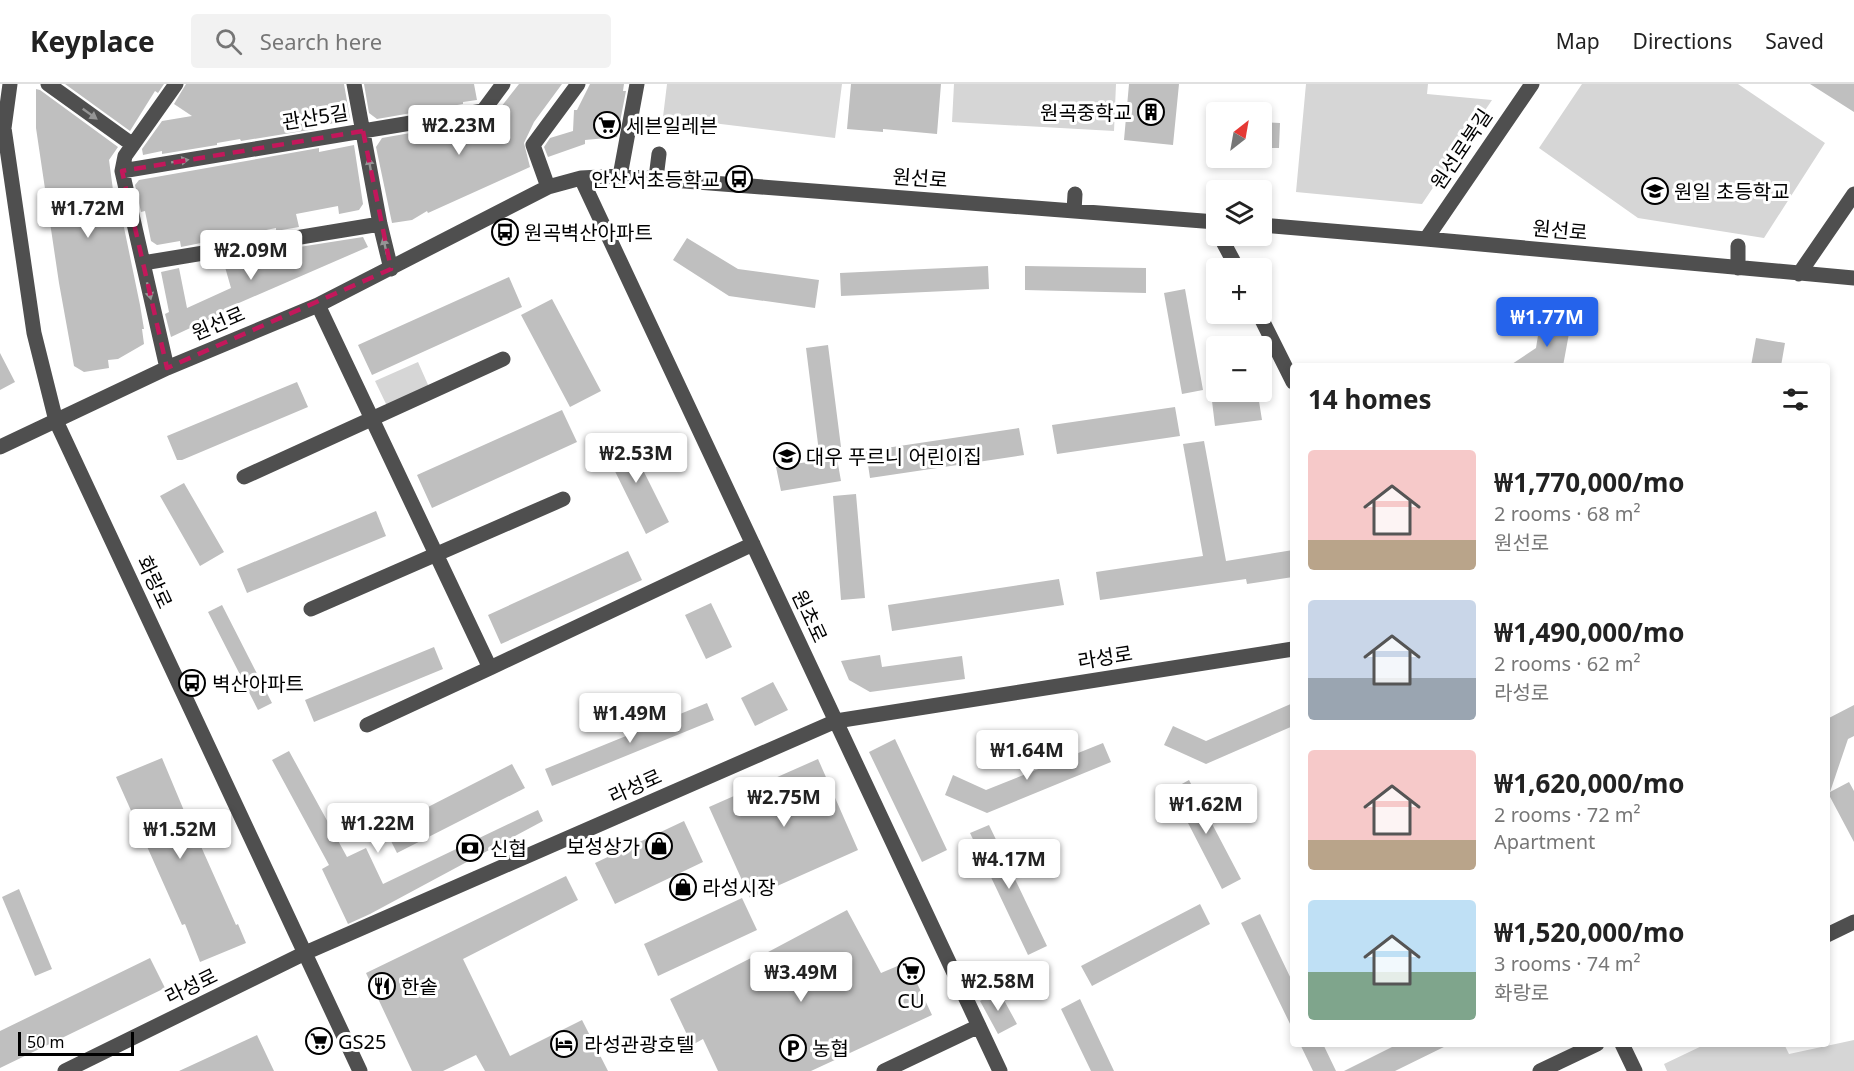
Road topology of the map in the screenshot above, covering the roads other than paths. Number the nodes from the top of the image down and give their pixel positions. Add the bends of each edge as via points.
1 (10, 84) edge
2 (48, 84) edge
3 (176, 84) edge
4 (354, 84) edge
5 (502, 84) edge
6 (578, 84) edge
7 (637, 84) edge
8 (1532, 84) edge
9 (363, 131) junction
10 (133, 145) junction
11 (659, 154) dead end
12 (122, 171) junction
13 (620, 176) junction
14 (581, 178) junction
15 (656, 178) junction
16 (548, 187) junction
17 (1075, 194) dead end
18 (1854, 194) edge
19 (1074, 211) junction
20 (380, 224) junction
21 (1206, 226) edge
22 (1272, 226) edge
23 (1426, 239) junction
24 (1738, 246) dead end
25 (143, 262) junction
26 (1738, 268) junction
27 (391, 269) junction
28 (1799, 274) junction
29 (1854, 278) edge
30 (318, 305) junction
31 (1264, 324) edge
32 (503, 358) dead end
33 (167, 368) junction
34 (1290, 376) edge
35 (371, 417) junction
36 (56, 421) junction
37 (0, 447) edge
38 (244, 477) dead end
39 (563, 499) dead end
40 (753, 544) junction
41 (436, 554) junction
42 (311, 609) dead end
43 (1290, 649) edge
44 (490, 668) junction
45 (836, 721) junction
46 (367, 725) dead end
47 (1854, 922) edge
48 (1830, 934) edge
49 (305, 954) junction
50 (979, 1026) junction
51 (1591, 1047) edge
52 (1623, 1047) edge
53 (65, 1071) edge
54 (360, 1071) edge
55 (884, 1071) edge
56 (1000, 1071) edge
57 (1540, 1071) edge
58 (1635, 1071) edge

1 - 36 street, 화랑로 via 4,128 34,333
2 -> 10 street
3 - 10 street
4 - 9 street
5 - 9 street, 관산5길 via 483,111
6 - 16 street via 533,145
7 - 13 street
8 - 23 street, 원선로북길
12 -> 9 street, 관산5길
20 -> 9 street
10 - 12 street via 125,156
11 - 15 street
12 - 25 street
13 - 14 street, 원선로
13 - 15 street, 원선로
14 - 16 street, 원선로
14 - 40 street, 원초로
15 - 19 street, 원선로
16 - 27 street, 원선로
17 - 19 street
18 - 28 street
19 - 21 street, 원선로
20 - 25 street
27 -> 20 street
22 - 23 street, 원선로
23 - 26 street, 원선로
24 - 26 street
25 -> 33 street
26 - 28 street, 원선로
27 - 30 street, 원선로
28 - 29 street, 원선로
30 - 33 street, 원선로
30 - 35 street
31 - 34 street
32 - 35 street
33 - 36 street, 원선로
35 - 38 street
35 - 41 street
36 - 37 street, 원선로
36 - 49 street, 화랑로
39 - 41 street
40 - 44 street
40 - 45 street, 원초로
41 - 42 street
41 - 44 street
43 - 45 street, 라성로
44 - 46 street
45 - 49 street, 라성로
45 - 50 street, 원초로
47 - 48 street
49 - 53 street, 라성로
49 - 54 street, 화랑로
50 - 55 street
50 - 56 street, 원초로
51 - 57 street
52 - 58 street

